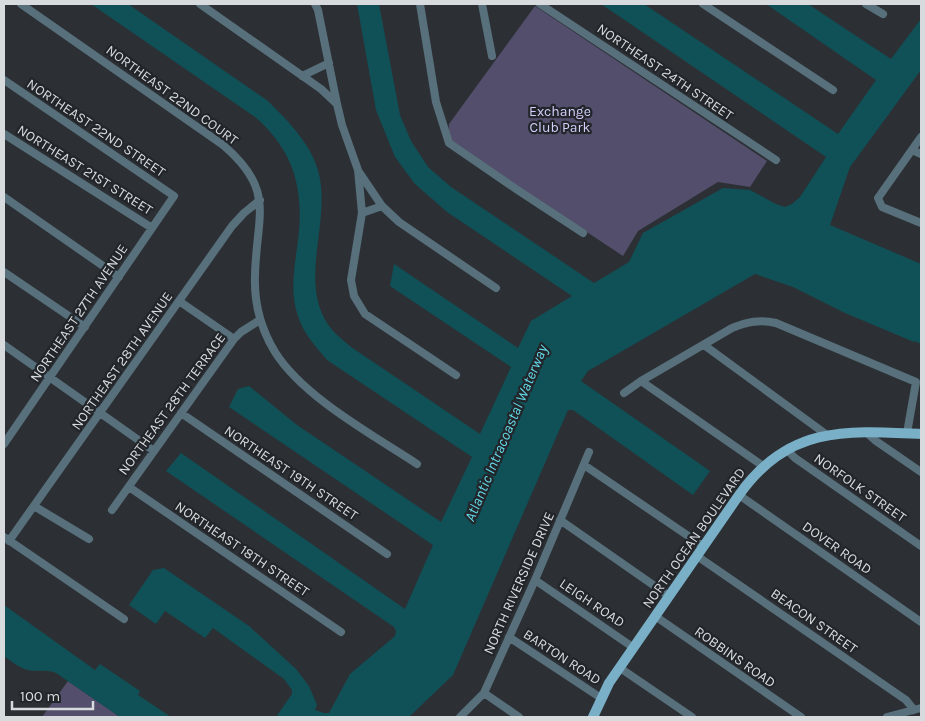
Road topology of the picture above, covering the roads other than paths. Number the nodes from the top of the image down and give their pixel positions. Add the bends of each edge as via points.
1 (21, 4) edge
2 (200, 4) edge
3 (315, 4) edge
4 (420, 4) edge
5 (482, 4) edge
6 (540, 4) edge
7 (703, 4) edge
8 (866, 4) edge
9 (883, 14) dead end
10 (492, 56) dead end
11 (329, 63) junction
12 (302, 76) junction
13 (4, 80) edge
14 (833, 90) dead end
15 (337, 104) junction
16 (4, 134) edge
17 (921, 137) edge
18 (912, 150) junction
19 (921, 154) edge
20 (776, 160) dead end
21 (358, 170) junction
22 (174, 196) joint
23 (4, 197) edge
24 (260, 200) junction
25 (382, 206) junction
26 (362, 213) junction
27 (921, 223) edge
28 (152, 228) junction
29 (583, 233) dead end
30 (4, 272) edge
31 (119, 277) junction
32 (496, 288) dead end
33 (179, 301) junction
34 (260, 320) junction
35 (85, 327) junction
36 (234, 339) junction
37 (4, 345) edge
38 (704, 345) junction
39 (456, 375) dead end
40 (51, 377) junction
41 (641, 381) junction
42 (624, 393) dead end
43 (101, 412) junction
44 (181, 413) junction
45 (866, 432) junction
46 (907, 433) junction
47 (921, 434) edge
48 (827, 435) junction
49 (4, 444) edge
50 (787, 450) junction
51 (154, 451) junction
52 (590, 452) dead end
53 (417, 464) dead end
54 (584, 465) junction
55 (763, 466) junction
56 (921, 472) edge
57 (129, 487) junction
58 (739, 495) junction
59 (34, 506) junction
60 (112, 510) dead end
61 (560, 520) junction
62 (7, 539) edge
63 (88, 539) dead end
64 (704, 546) junction
65 (921, 546) edge
66 (387, 554) dead end
67 (697, 556) junction
68 (535, 580) junction
69 (669, 596) junction
70 (655, 616) junction
71 (124, 619) dead end
72 (921, 622) edge
73 (341, 632) dead end
74 (509, 637) junction
75 (634, 648) junction
76 (620, 668) junction
77 (484, 693) junction
78 (601, 698) junction
79 (918, 709) edge
80 (460, 717) edge
81 (519, 717) edge
82 (593, 717) edge
83 (692, 717) edge
84 (801, 717) edge
85 (887, 717) edge

1 - 24 street, NORTHEAST 22ND COURT via 223,145 247,169
2 - 12 street
3 - 11 street
4 - 29 street via 436,102 449,143
5 - 10 street
6 - 20 street, NORTHEAST 24TH STREET
7 - 14 street
8 - 9 street
11 - 12 street
11 - 15 street
12 - 15 street
13 - 22 street, NORTHEAST 22ND STREET
15 - 21 street
16 - 28 street, NORTHEAST 21ST STREET
17 - 18 street
18 - 19 street
18 - 27 street via 878,198 882,207
21 - 25 street
21 - 26 street
22 - 28 street, NORTHEAST 27TH AVENUE
23 - 31 street
24 - 33 street, NORTHEAST 28TH AVENUE via 232,226
24 - 34 street, NORTHEAST 22ND COURT via 255,276
25 - 26 street
25 - 32 street via 405,227
26 - 39 street via 351,280 358,305 365,314
28 - 31 street, NORTHEAST 27TH AVENUE
30 - 35 street
31 - 35 street, NORTHEAST 27TH AVENUE
33 - 36 street
33 - 43 street, NORTHEAST 28TH AVENUE
34 - 36 street, NORTHEAST 28TH TERRACE
34 - 53 street, NORTHEAST 22ND COURT via 275,352 290,372 324,402
35 - 40 street, NORTHEAST 27TH AVENUE
36 - 44 street, NORTHEAST 28TH TERRACE
37 - 40 street
38 - 41 street
38 - 46 street via 732,328 766,321 916,382
38 - 48 street, NORFOLK STREET
40 - 43 street
40 - 49 street, NORTHEAST 27TH AVENUE
41 - 42 street
41 - 55 street
43 - 51 street
43 - 59 street, NORTHEAST 28TH AVENUE
44 - 51 street, NORTHEAST 28TH TERRACE
44 - 66 street, NORTHEAST 19TH STREET
45 - 46 main road, NORTH OCEAN BOULEVARD
45 - 48 main road, NORTH OCEAN BOULEVARD
45 - 56 street
46 - 47 main road, NORTH OCEAN BOULEVARD
48 - 50 main road, NORTH OCEAN BOULEVARD
50 - 55 main road, NORTH OCEAN BOULEVARD
50 - 65 street, NORFOLK STREET
51 - 57 street, NORTHEAST 28TH TERRACE
52 - 54 street, NORTH RIVERSIDE DRIVE
54 - 61 street, NORTH RIVERSIDE DRIVE
54 - 64 street
55 - 58 main road, NORTH OCEAN BOULEVARD
57 - 60 street, NORTHEAST 28TH TERRACE
57 - 73 street, NORTHEAST 18TH STREET
58 - 64 main road, NORTH OCEAN BOULEVARD
58 - 72 street, DOVER ROAD
59 - 62 street, NORTHEAST 28TH AVENUE
59 - 63 street
61 - 68 street, NORTH RIVERSIDE DRIVE
61 - 69 street
62 - 71 street
64 - 67 main road, NORTH OCEAN BOULEVARD
67 - 69 main road, NORTH OCEAN BOULEVARD
67 - 79 street, BEACON STREET
68 - 74 street, NORTH RIVERSIDE DRIVE
68 - 75 street, LEIGH ROAD
69 - 70 main road, NORTH OCEAN BOULEVARD
70 - 75 main road, NORTH OCEAN BOULEVARD
70 - 84 street, ROBBINS ROAD
74 - 77 street, NORTH RIVERSIDE DRIVE
74 - 78 street, BARTON ROAD
75 - 76 main road, NORTH OCEAN BOULEVARD
76 - 78 main road, NORTH OCEAN BOULEVARD
76 - 83 street
77 - 80 street, NORTH RIVERSIDE DRIVE
77 - 81 street
78 - 82 main road, NORTH OCEAN BOULEVARD
79 - 85 street

